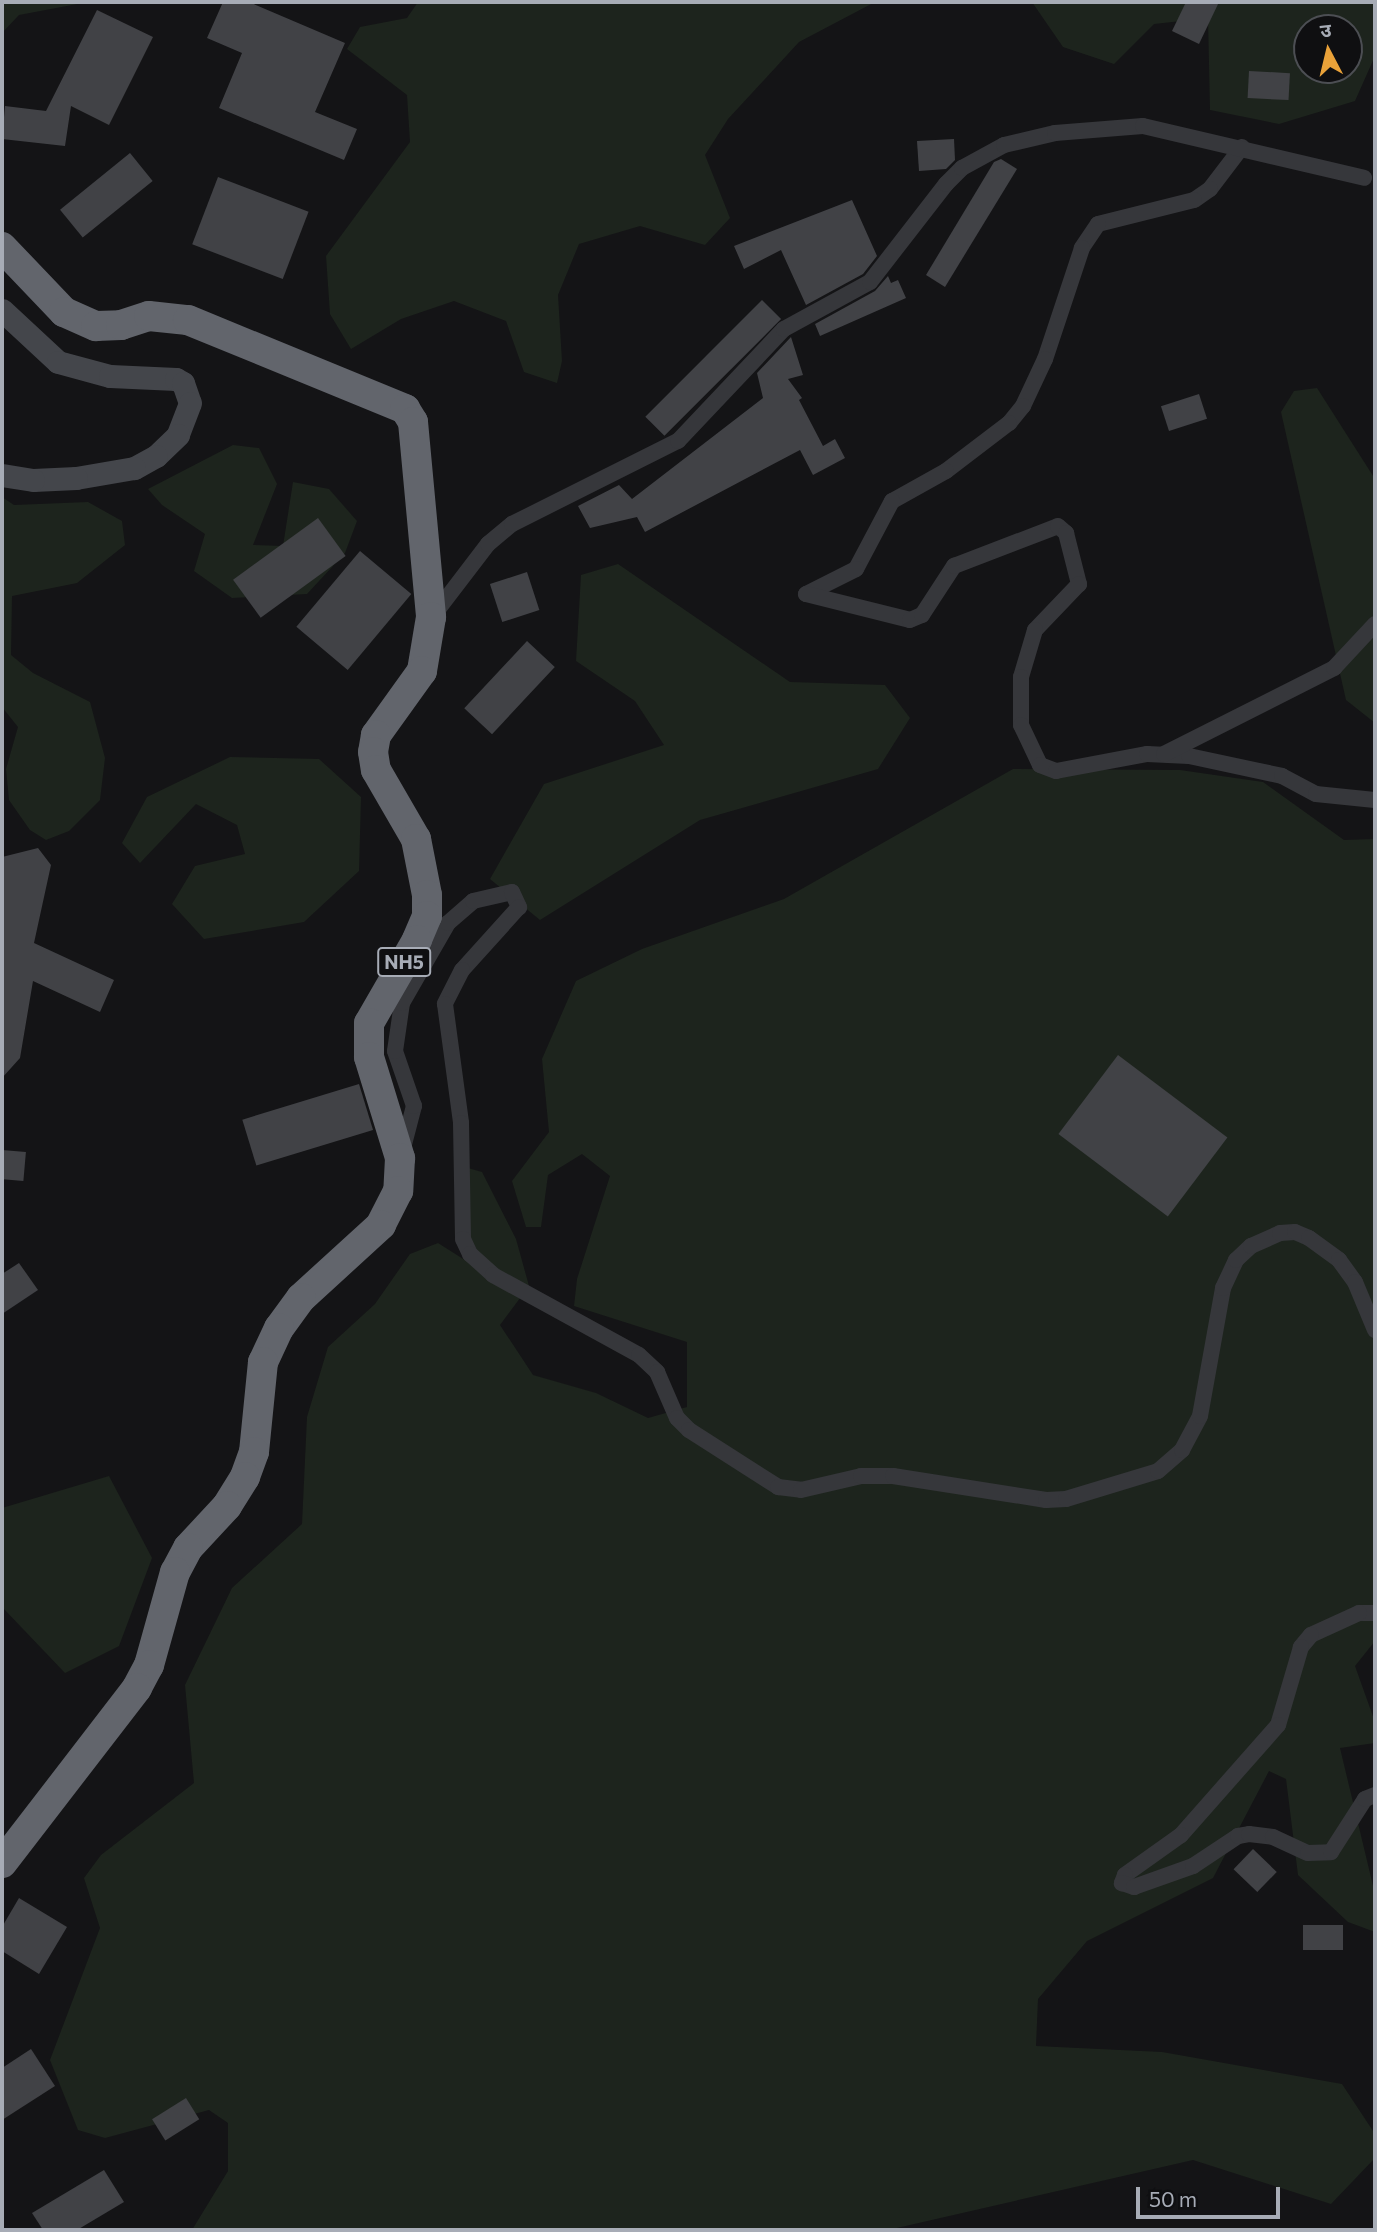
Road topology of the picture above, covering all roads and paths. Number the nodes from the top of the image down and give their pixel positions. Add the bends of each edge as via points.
1 (1242, 148) junction
2 (1364, 178) dead end
3 (2, 247) edge
4 (2, 310) edge
5 (2, 475) edge
6 (431, 618) junction
7 (1375, 624) edge
8 (1164, 754) junction
9 (1375, 800) edge
10 (400, 1158) junction
11 (1375, 1330) edge
12 (1375, 1613) edge
13 (1375, 1795) edge
14 (2, 1863) edge

1 - 2 street
1 - 6 street via 1143,126 1116,126 1030,138 980,157 946,184 870,282 783,329 678,441 512,523 488,544
1 - 8 street via 1210,189 1194,200 1098,224 1082,248 1045,359 1023,406 1009,423 956,464 892,501 856,569 806,594 910,621 922,615 954,565 1058,526 1066,533 1079,584 1040,622 1028,645 1020,698 1021,725 1029,750 1040,765 1056,771
3 - 6 highway, NH5 via 64,312 96,326 121,325 149,316 188,320 405,409 414,422
4 - 5 street via 58,362 110,376 176,379 183,383 190,403 178,435 156,456 134,468 65,479
6 - 10 highway, NH5 via 422,671 376,735 373,752 376,770 416,839 427,895 427,916 417,940 369,1023 369,1057
7 - 8 street via 1334,668
8 - 9 street via 1282,776 1316,794
10 - 11 street via 414,1106 395,1051 402,1003 448,923 473,901 512,892 519,907 462,970 445,1004 461,1123 463,1239 470,1254 493,1275 639,1355 657,1372 677,1418 689,1430 778,1487 801,1490 861,1476 893,1476 1046,1500 1066,1499 1158,1471 1182,1450 1199,1416 1223,1288 1236,1260 1251,1246 1280,1233 1310,1238 1339,1261 1355,1282
10 - 14 highway, NH5 via 398,1191 381,1225 301,1298 279,1328 263,1362 254,1452 245,1477 227,1506 188,1548 175,1572 149,1665 137,1688
12 - 13 street via 1359,1613 1311,1635 1301,1647 1278,1725 1181,1835 1125,1875 1122,1883 1134,1887 1193,1866 1249,1833 1273,1837 1308,1853 1331,1852 1365,1799

